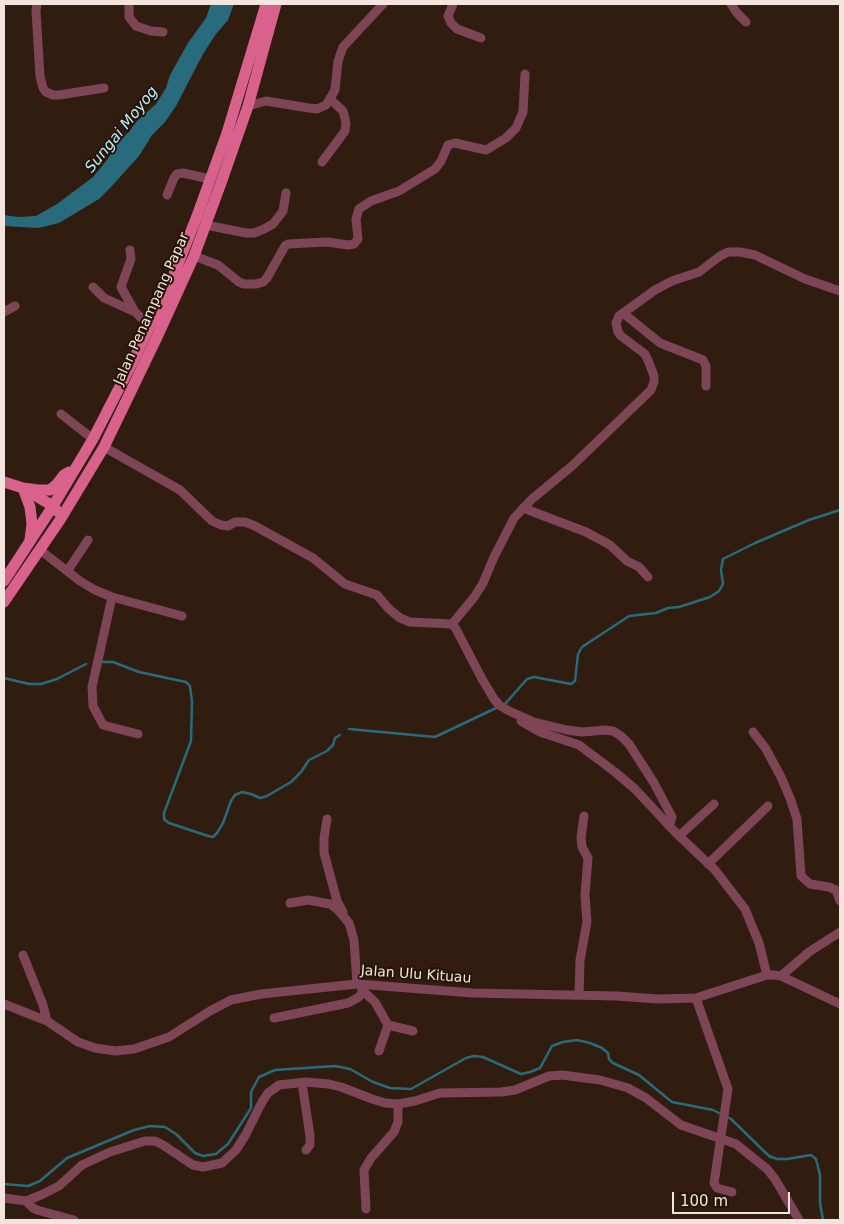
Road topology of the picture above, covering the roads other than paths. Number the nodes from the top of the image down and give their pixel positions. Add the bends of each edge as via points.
1 (37, 4) edge
2 (129, 4) edge
3 (266, 4) edge
4 (276, 4) edge
5 (383, 4) edge
6 (453, 4) edge
7 (731, 4) edge
8 (746, 22) dead end
9 (163, 32) dead end
10 (481, 38) dead end
11 (525, 74) dead end
12 (104, 88) dead end
13 (330, 99) junction
14 (248, 106) junction
15 (322, 162) dead end
16 (210, 180) junction
17 (286, 193) dead end
18 (167, 195) dead end
19 (206, 225) junction
20 (130, 250) dead end
21 (194, 256) junction
22 (93, 287) dead end
23 (840, 290) edge
24 (15, 306) dead end
25 (4, 312) edge
26 (135, 312) junction
27 (623, 313) junction
28 (150, 326) junction
29 (706, 386) dead end
30 (61, 414) dead end
31 (93, 439) junction
32 (104, 447) junction
33 (76, 468) junction
34 (4, 482) edge
35 (23, 488) junction
36 (53, 506) junction
37 (523, 508) junction
38 (60, 520) junction
39 (88, 540) dead end
40 (29, 544) junction
41 (40, 550) junction
42 (68, 570) junction
43 (648, 577) dead end
44 (4, 581) edge
45 (112, 597) junction
46 (4, 602) edge
47 (182, 616) dead end
48 (452, 624) junction
49 (509, 711) junction
50 (582, 732) junction
51 (753, 732) dead end
52 (138, 734) dead end
53 (567, 740) junction
54 (714, 804) dead end
55 (768, 806) dead end
56 (584, 816) dead end
57 (328, 819) dead end
58 (669, 826) junction
59 (679, 836) junction
60 (708, 864) junction
61 (840, 901) edge
62 (290, 903) dead end
63 (349, 923) junction
64 (840, 932) edge
65 (23, 955) dead end
66 (766, 975) junction
67 (781, 976) junction
68 (360, 987) junction
69 (578, 995) junction
70 (696, 998) junction
71 (4, 1004) edge
72 (840, 1004) edge
73 (274, 1018) dead end
74 (47, 1021) junction
75 (388, 1025) junction
76 (413, 1031) dead end
77 (379, 1051) dead end
78 (302, 1083) junction
79 (398, 1104) junction
80 (721, 1139) junction
81 (306, 1150) dead end
82 (732, 1192) dead end
83 (4, 1198) edge
84 (26, 1200) junction
85 (366, 1209) dead end
86 (73, 1220) edge
87 (799, 1220) edge

1 - 12 street via 40,76 46,92 68,95
2 - 9 street via 129,17 136,26
3 - 16 main road, Jalan Penampang Papar
4 - 14 main road, Jalan Penampang Papar
5 - 13 street via 343,47 335,90
6 - 10 street via 448,16 450,23
7 - 8 street
11 - 21 street via 523,112 516,128 506,138 486,150 455,143 448,145 435,169 399,191 359,209 356,219 358,239 354,244 288,244 268,278 256,284 239,282 218,265
13 - 14 street via 317,109 266,101
13 - 15 street via 343,111 346,124
14 - 19 main road, Jalan Penampang Papar
16 - 18 street via 177,174
16 - 28 main road, Jalan Penampang Papar via 171,282
17 - 19 street via 283,211 273,224 264,229 246,233
19 - 21 main road, Jalan Penampang Papar
20 - 26 street via 131,259 121,286
21 - 32 main road, Jalan Penampang Papar
22 - 26 street via 104,298
23 - 27 street via 805,279 755,255 728,252 699,272 661,286
24 - 25 street
26 - 28 street
27 - 29 street via 660,343 703,360
27 - 37 street via 617,320 618,332 645,354 654,376 651,390
28 - 31 main road, Jalan Penampang Papar
30 - 31 street
31 - 33 main road, Jalan Penampang Papar
32 - 38 main road, Jalan Penampang Papar
32 - 48 street via 180,490 221,526 245,522 289,543 345,584 377,595 400,618 410,622
33 - 35 main road via 50,490
33 - 36 main road, Jalan Penampang Papar
34 - 35 main road
35 - 36 main road
35 - 40 main road via 32,524
36 - 38 main road
36 - 40 main road, Jalan Penampang Papar
37 - 43 street via 607,543
37 - 48 street via 504,536 484,583
38 - 41 main road, Jalan Penampang Papar
39 - 42 street
40 - 44 main road, Jalan Penampang Papar
41 - 42 street
41 - 46 main road, Jalan Penampang Papar
42 - 45 street via 80,581
45 - 47 street
45 - 52 street via 92,687 93,706 103,725
48 - 49 street via 490,693 499,705
49 - 50 street via 534,722
49 - 53 street via 540,732
50 - 53 street
50 - 58 street via 613,731 629,744 672,817
51 - 61 street via 782,777 797,818 801,876 810,884 836,890
53 - 58 street via 579,745 628,783
54 - 59 street
55 - 60 street
56 - 69 street via 581,837 588,858 587,922
57 - 63 street via 324,853 337,901
58 - 59 street
59 - 60 street
60 - 66 street via 745,909 759,943
62 - 63 street via 308,900 330,904
63 - 68 street
64 - 67 street
65 - 74 street
66 - 67 street, Jalan Ulu Kituau
66 - 70 street, Jalan Ulu Kituau
67 - 72 street, Jalan Ulu Kituau
68 - 69 street, Jalan Ulu Kituau
68 - 73 street via 359,996 348,1003
68 - 74 street, Jalan Ulu Kituau via 261,994 231,1000 169,1037 134,1049 95,1048 78,1042
68 - 75 street via 375,1002
69 - 70 street, Jalan Ulu Kituau
70 - 80 street via 728,1089
71 - 74 street, Jalan Ulu Kituau
75 - 76 street
75 - 77 street
78 - 79 street via 341,1086 372,1099
78 - 81 street via 310,1136
78 - 84 street via 278,1084 268,1093 236,1150 222,1163 203,1167 155,1141 146,1141 82,1165 58,1186
79 - 80 street via 440,1093 515,1090 549,1076 562,1075 628,1088 681,1125
79 - 85 street via 398,1122 394,1132 364,1170
80 - 82 street via 714,1183 717,1188
80 - 87 street via 736,1144 767,1169
83 - 84 street
84 - 86 street via 37,1210

